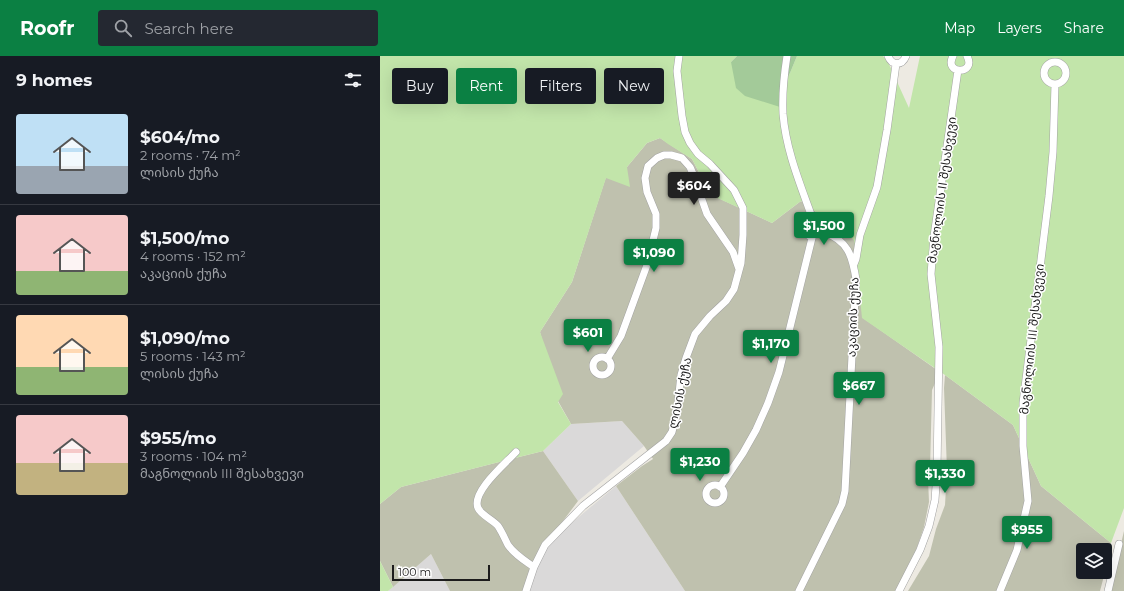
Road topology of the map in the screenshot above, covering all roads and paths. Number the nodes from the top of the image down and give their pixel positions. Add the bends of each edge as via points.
1 (679, 56) edge
2 (787, 56) edge
3 (888, 56) edge
4 (906, 56) edge
5 (953, 56) edge
6 (967, 56) edge
7 (896, 64) junction
8 (958, 70) junction
9 (1055, 84) dead end
10 (813, 220) junction
11 (824, 232) junction
12 (812, 238) junction
13 (854, 264) junction
14 (739, 270) junction
15 (607, 359) dead end
16 (516, 452) dead end
17 (720, 487) dead end
18 (1119, 544) dead end
19 (534, 566) junction
20 (526, 591) edge
21 (799, 591) edge
22 (899, 591) edge
23 (1000, 591) edge
24 (1108, 591) edge

1 - 14 street, ლისის ქუჩა via 677,71 685,132 690,144 734,190 743,208
2 - 10 street via 783,85 783,115 796,174
3 - 7 street via 890,61
4 - 7 street via 904,61
5 - 8 street via 953,67
6 - 8 street via 968,66 964,70
7 - 13 street via 877,187 860,235
8 - 22 street, მაგნოლიის II შესახვევი via 934,236 931,274 939,347 935,500 920,550
9 - 23 street, მაგნოლიის III შესახვევი via 1049,196 1023,403 1023,446 1028,501 1017,550
10 - 11 street via 822,223
10 - 12 street via 806,227 807,234
11 - 12 street via 821,237
11 - 13 street, აკაციის ქუჩა via 841,242
12 - 17 street via 779,372 768,403 756,430
13 - 21 street, აკაციის ქუჩა via 856,279 844,498
14 - 15 street via 733,252 707,214 690,167 682,158 671,155 657,158 648,166 645,184 656,214 656,228 647,265 621,336
14 - 19 street, ლისის ქუჩა via 734,289 726,301 695,334 681,375 672,432 666,441 583,506 545,545
16 - 19 street via 489,479 477,498 477,507 495,523 513,551
18 - 24 street
19 - 20 street, ლისის ქუჩა

